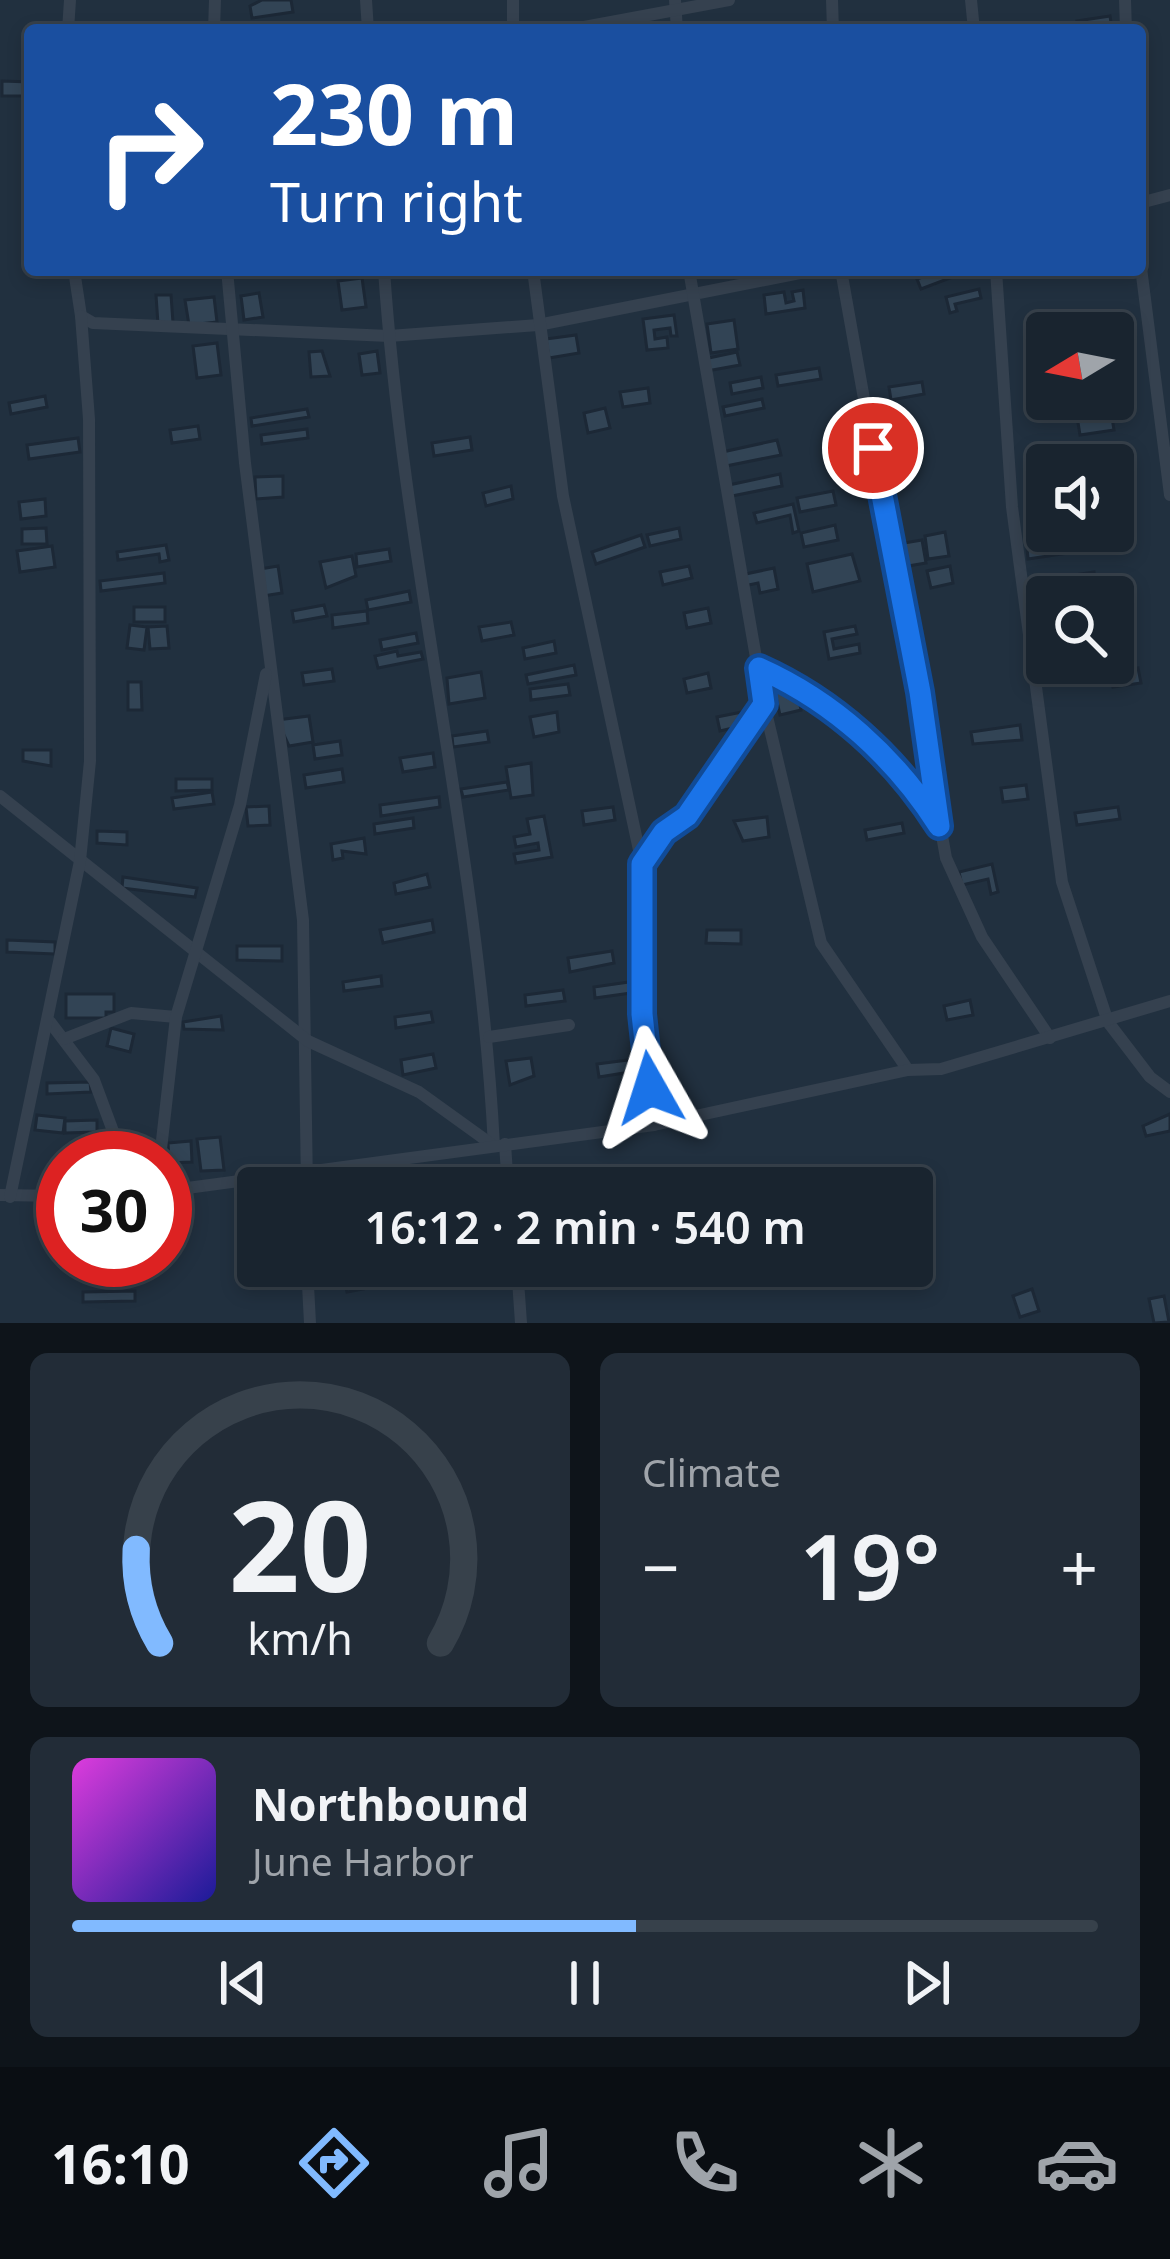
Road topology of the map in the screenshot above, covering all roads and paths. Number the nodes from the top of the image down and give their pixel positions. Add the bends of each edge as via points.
1 (729, 0) edge
2 (675, 5) edge
3 (594, 24) edge
4 (75, 276) edge
5 (228, 276) edge
6 (384, 276) edge
7 (534, 276) edge
8 (689, 276) edge
9 (787, 276) edge
10 (842, 276) edge
11 (996, 276) edge
12 (1142, 276) edge
13 (690, 297) junction
14 (81, 316) junction
15 (538, 325) junction
16 (234, 334) junction
17 (389, 336) junction
18 (1170, 495) edge
19 (269, 661) junction
20 (759, 668) junction
21 (764, 704) junction
22 (0, 796) edge
23 (939, 826) junction
24 (80, 861) junction
25 (642, 864) junction
26 (198, 952) junction
27 (1170, 1001) edge
28 (176, 1017) junction
29 (50, 1022) junction
30 (1108, 1022) junction
31 (569, 1025) dead end
32 (489, 1037) junction
33 (1050, 1038) junction
34 (64, 1039) junction
35 (308, 1041) junction
36 (908, 1070) junction
37 (1170, 1092) edge
38 (655, 1125) junction
39 (113, 1131) edge
40 (163, 1131) edge
41 (500, 1145) junction
42 (307, 1167) edge
43 (337, 1167) edge
44 (504, 1167) edge
45 (237, 1181) edge
46 (192, 1187) edge
47 (5, 1196) edge
48 (36, 1196) edge
49 (308, 1287) edge
50 (518, 1287) edge
51 (310, 1323) edge
52 (520, 1323) edge

1 - 2 street
2 - 3 street
4 - 14 street
5 - 16 street
6 - 17 street
7 - 15 street
8 - 13 street
9 - 13 street
10 - 23 street
11 - 30 street via 1036,713 1062,882
12 - 18 street
13 - 15 street
13 - 20 street
14 - 16 street
14 - 24 street via 92,664
15 - 17 street
15 - 25 street via 563,496
16 - 17 street
16 - 19 street
17 - 32 street
19 - 26 street
19 - 35 street via 303,920
20 - 21 street
20 - 23 street via 811,691 853,725
21 - 25 street via 687,816
21 - 36 street via 821,944
22 - 24 street
23 - 33 street via 982,937
24 - 26 street
24 - 29 street
25 - 38 street via 642,1014
26 - 28 street
26 - 35 street
27 - 30 street
28 - 34 street via 131,1013
28 - 40 street
29 - 34 street
29 - 47 street
30 - 33 street
30 - 37 street
31 - 32 street
32 - 41 street
33 - 36 street via 941,1069
34 - 39 street via 94,1080
35 - 41 street via 419,1093
35 - 42 street
36 - 38 street
38 - 41 street
41 - 43 street
41 - 44 street
45 - 46 street
47 - 48 street
49 - 51 street
50 - 52 street

